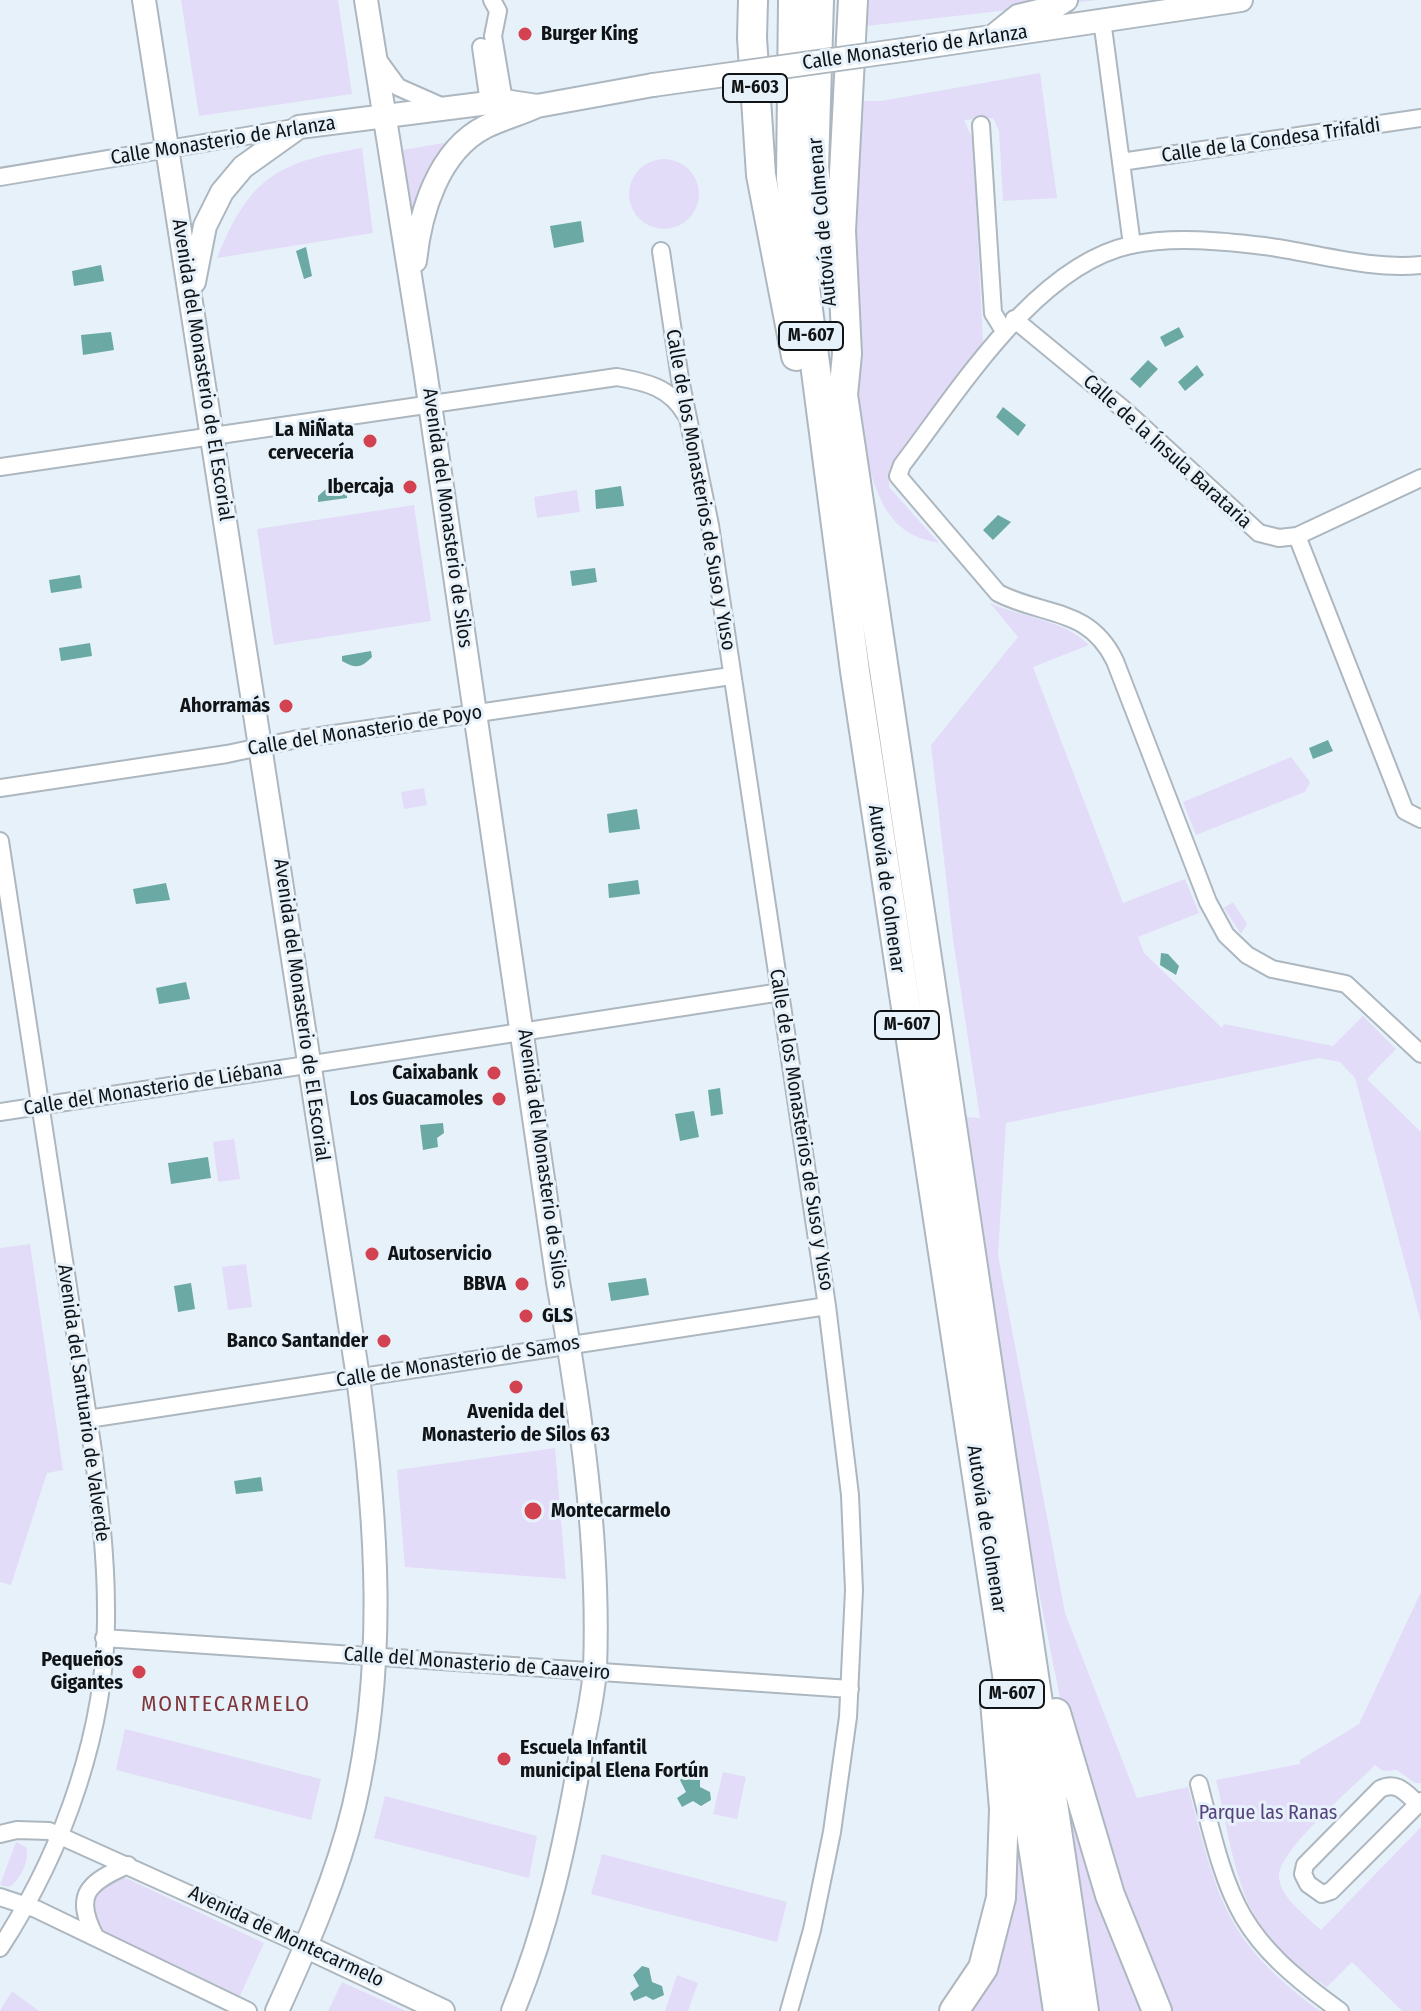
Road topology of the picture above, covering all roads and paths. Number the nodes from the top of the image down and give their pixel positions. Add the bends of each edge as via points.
1 (144, 0) edge
2 (366, 0) edge
3 (492, 0) edge
4 (753, 0) edge
5 (793, 0) edge
6 (819, 0) edge
7 (853, 0) edge
8 (1066, 0) edge
9 (1241, 0) edge
10 (1101, 10) edge
11 (991, 38) junction
12 (481, 47) dead end
13 (375, 54) junction
14 (497, 102) junction
15 (537, 106) junction
16 (447, 107) junction
17 (384, 115) junction
18 (1421, 118) edge
19 (981, 125) dead end
20 (299, 127) junction
21 (166, 150) junction
22 (1121, 162) junction
23 (0, 177) edge
24 (1132, 245) junction
25 (661, 251) dead end
26 (1421, 265) edge
27 (414, 302) junction
28 (191, 305) junction
29 (1009, 325) junction
30 (843, 395) junction
31 (430, 404) junction
32 (693, 428) junction
33 (214, 434) junction
34 (0, 467) edge
35 (1421, 478) edge
36 (1297, 536) junction
37 (855, 671) junction
38 (731, 676) junction
39 (477, 713) junction
40 (261, 746) junction
41 (0, 788) edge
42 (1421, 819) edge
43 (0, 841) edge
44 (781, 992) junction
45 (524, 1031) junction
46 (1421, 1054) edge
47 (308, 1066) junction
48 (38, 1106) junction
49 (0, 1112) edge
50 (827, 1306) junction
51 (569, 1345) junction
52 (358, 1377) junction
53 (961, 1378) junction
54 (88, 1419) junction
55 (1013, 1518) junction
56 (104, 1638) junction
57 (375, 1657) junction
58 (595, 1672) junction
59 (850, 1689) junction
60 (1199, 1784) dead end
61 (1419, 1802) edge
62 (0, 1834) edge
63 (59, 1835) junction
64 (128, 1865) junction
65 (0, 1897) edge
66 (25, 1905) junction
67 (96, 1938) junction
68 (307, 1947) junction
69 (0, 1948) edge
70 (248, 2011) edge
71 (277, 2011) edge
72 (443, 2011) edge
73 (513, 2011) edge
74 (789, 2011) edge
75 (954, 2011) edge
76 (1058, 2011) edge
77 (1084, 2011) edge
78 (1157, 2011) edge
79 (1340, 2011) edge

1 - 21 street, Avenida del Monasterio de El Escorial
2 - 13 street, Avenida del Monasterio de Silos
3 - 14 street via 498,11 493,36
4 - 37 highway, M-603 via 761,175
5 - 37 highway, Autovía de Colmenar / M-607 via 791,179
6 - 30 highway, Autovía de Colmenar / M-607 via 814,167
7 - 30 highway via 841,231 847,354
8 - 11 street via 1018,16
9 - 10 street, Calle Monasterio de Arlanza
10 - 11 street, Calle Monasterio de Arlanza
10 - 22 street
11 - 15 street, Calle Monasterio de Arlanza, bridge
12 - 14 street
13 - 16 street, Calle Monasterio de Arlanza via 398,87
13 - 17 street, Avenida del Monasterio de Silos
14 - 15 street, Calle Monasterio de Arlanza
14 - 16 street, Calle Monasterio de Arlanza
15 - 27 street, Avenida del Monasterio de Silos via 483,128 457,150 434,185 420,224
16 - 17 street, Calle Monasterio de Arlanza
17 - 20 street, Calle Monasterio de Arlanza
17 - 27 street, Avenida del Monasterio de Silos
18 - 22 street, Calle de la Condesa Trifaldi
19 - 29 street via 993,313
20 - 21 street, Calle Monasterio de Arlanza
20 - 28 street via 243,167 222,192 200,245
21 - 23 street, Calle Monasterio de Arlanza
21 - 28 street, Avenida del Monasterio de El Escorial
22 - 24 street
24 - 26 street via 1231,243 1384,267
24 - 29 street via 1099,256
25 - 32 street, Calle de los Monasterios de Suso y Yuso via 680,379
27 - 31 street, Avenida del Monasterio de Silos
28 - 33 street, Avenida del Monasterio de El Escorial
29 - 36 street, Calle de la Ínsula Barataria via 1122,408 1243,523 1279,538
29 - 46 street via 898,476 998,593 1066,614 1104,642 1226,935 1272,969 1346,984
30 - 55 highway, Autovía de Colmenar / M-607
31 - 32 street via 617,377 653,383 678,403
31 - 33 street
31 - 39 street, Avenida del Monasterio de Silos
32 - 38 street, Calle de los Monasterios de Suso y Yuso
33 - 34 street
33 - 40 street, Avenida del Monasterio de El Escorial
35 - 36 street
36 - 42 street via 1405,811
37 - 53 highway, Autovía de Colmenar / M-607
38 - 39 street, Calle del Monasterio de Poyo
38 - 44 street, Calle de los Monasterios de Suso y Yuso
39 - 40 street, Calle del Monasterio de Poyo
39 - 45 street, Avenida del Monasterio de Silos
40 - 41 street, Calle del Monasterio de Poyo
40 - 47 street, Avenida del Monasterio de El Escorial
43 - 48 street, Avenida del Santuario de Valverde
44 - 45 street, Calle del Monasterio de Liébana
44 - 50 street, Calle de los Monasterios de Suso y Yuso
45 - 47 street, Calle del Monasterio de Liébana
45 - 51 street, Avenida del Monasterio de Silos
47 - 48 street, Calle del Monasterio de Liébana
47 - 52 street, Avenida del Monasterio de El Escorial
48 - 49 street, Calle del Monasterio de Liébana
48 - 54 street, Avenida del Santuario de Valverde
50 - 51 street, Calle de Monasterio de Samos
50 - 59 street, Calle de los Monasterios de Suso y Yuso via 850,1495
51 - 52 street, Calle de Monasterio de Samos
51 - 58 street, Avenida del Monasterio de Silos via 588,1507
52 - 54 street, Calle de Monasterio de Samos
52 - 57 street, Avenida del Monasterio de El Escorial via 377,1561
53 - 75 highway via 968,1494 1004,1809 997,1912 983,1968
53 - 76 highway, Autovía de Colmenar / M-607
54 - 56 street, Avenida del Santuario de Valverde via 103,1531
55 - 77 highway, Autovía de Colmenar / M-607
55 - 78 highway via 1083,1811
56 - 57 street, Calle del Monasterio de Caaveiro
56 - 63 street, Avenida del Santuario de Valverde via 92,1741
57 - 58 street, Calle del Monasterio de Caaveiro
57 - 68 street, Avenida del Monasterio de El Escorial via 353,1809
58 - 59 street, Calle del Monasterio de Caaveiro
58 - 73 street, Avenida del Monasterio de Silos via 562,1864 545,1928
59 - 74 street, Calle de los Monasterios de Suso y Yuso via 832,1832
60 - 79 street via 1221,1868 1246,1925 1275,1961
61 - 61 street via 1399,1787 1380,1789 1305,1865 1308,1884 1322,1894 1331,1891
62 - 63 street, Avenida de Montecarmelo via 17,1830
63 - 64 street, Avenida de Montecarmelo
63 - 66 street, Avenida del Santuario de Valverde
64 - 67 street via 90,1885 84,1912
64 - 68 street, Avenida de Montecarmelo
65 - 66 street
66 - 67 street
66 - 69 street, Avenida del Santuario de Valverde
67 - 70 street
68 - 71 street, Avenida del Monasterio de El Escorial
68 - 72 street, Avenida de Montecarmelo

